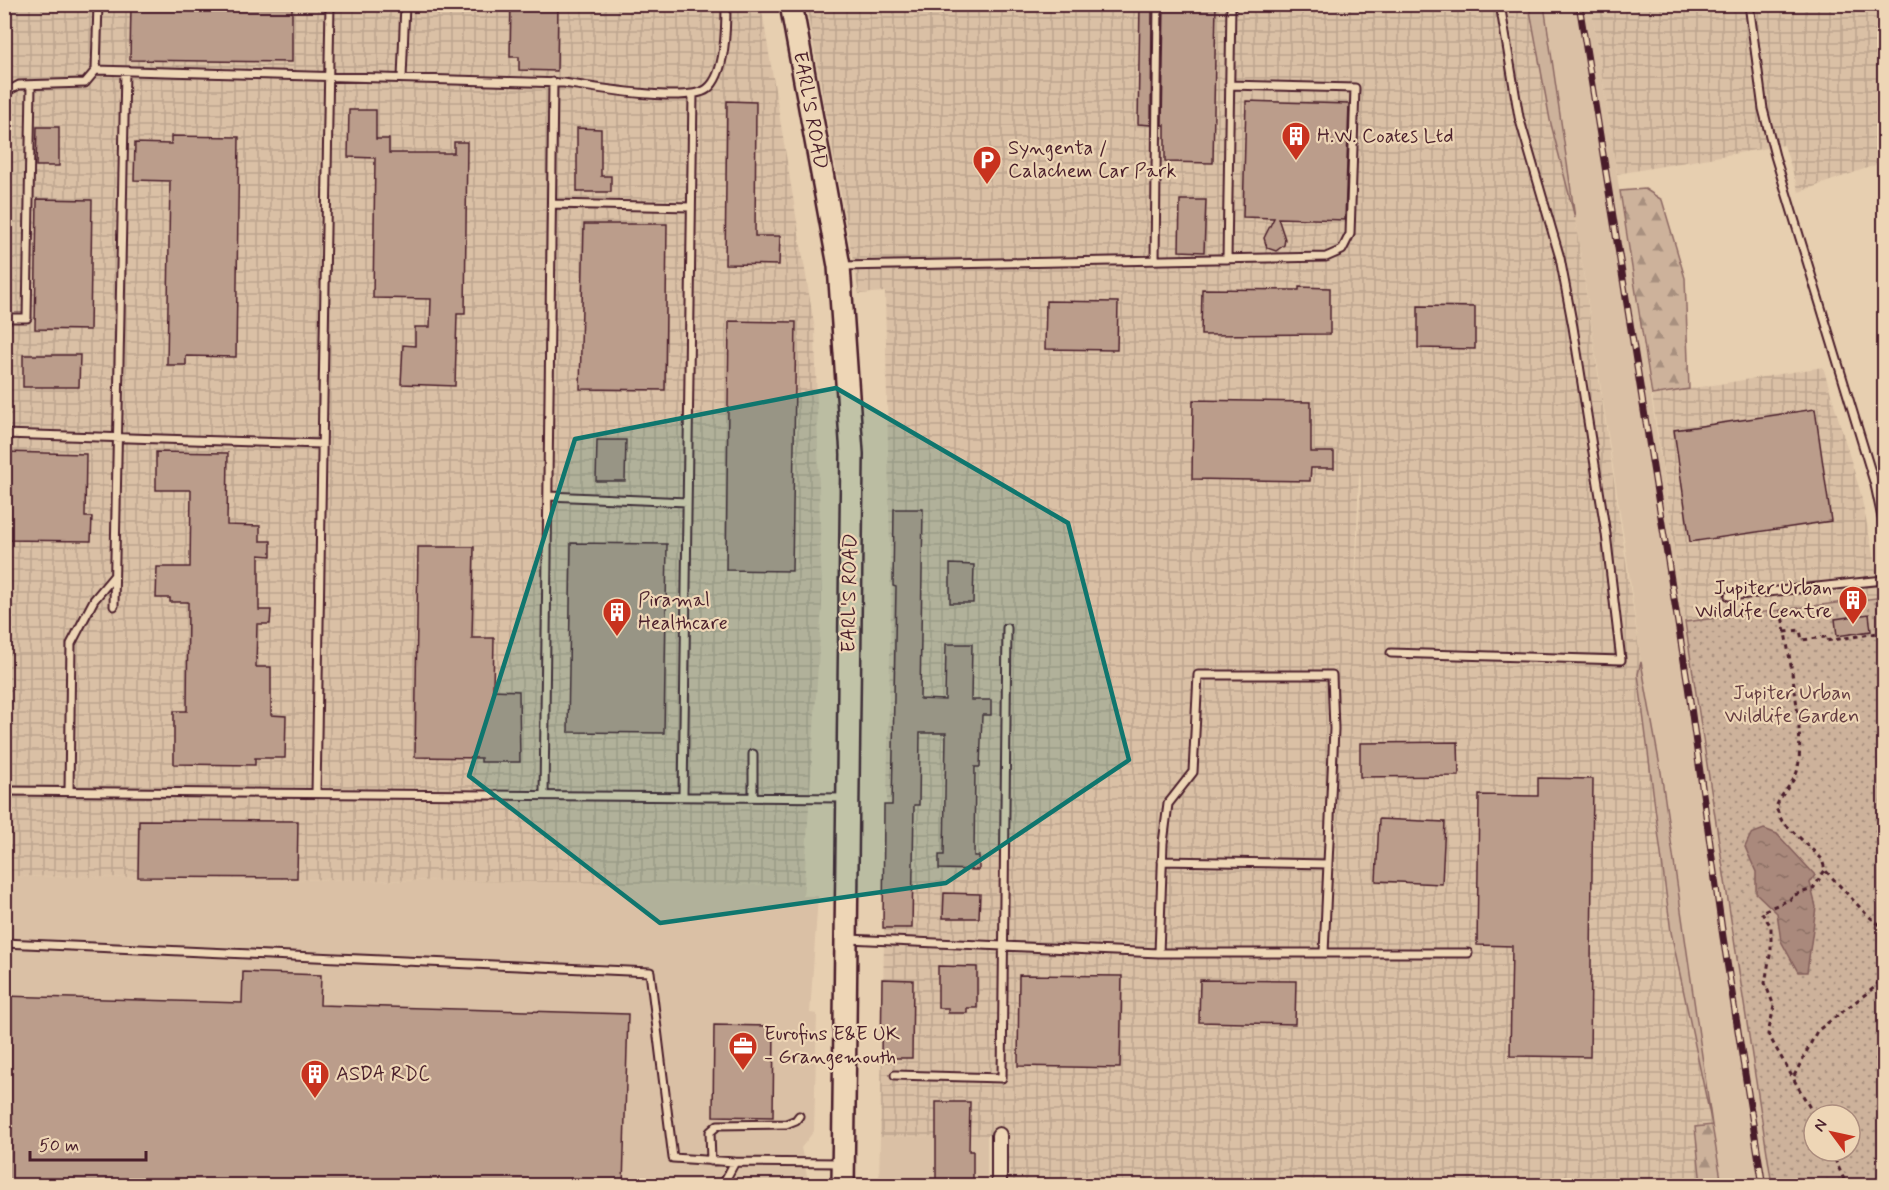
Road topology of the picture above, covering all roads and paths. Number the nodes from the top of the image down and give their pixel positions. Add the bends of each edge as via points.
1 (98, 4) edge
2 (330, 4) edge
3 (405, 4) edge
4 (726, 4) edge
5 (791, 4) edge
6 (1158, 4) edge
7 (1231, 4) edge
8 (1500, 4) edge
9 (1749, 4) edge
10 (96, 70) junction
11 (125, 71) junction
12 (329, 76) junction
13 (402, 78) junction
14 (553, 82) junction
15 (31, 85) junction
16 (1229, 85) junction
17 (4, 93) edge
18 (693, 94) junction
19 (552, 204) junction
20 (691, 207) junction
21 (1227, 259) junction
22 (1155, 260) junction
23 (839, 266) junction
24 (4, 318) edge
25 (4, 434) edge
26 (117, 438) junction
27 (322, 444) junction
28 (548, 496) junction
29 (687, 502) junction
30 (1884, 522) edge
31 (114, 576) junction
32 (1884, 580) edge
33 (1729, 596) dead end
34 (114, 606) dead end
35 (1781, 610) dead end
36 (1007, 628) dead end
37 (1785, 632) junction
38 (1884, 632) edge
39 (1391, 653) dead end
40 (753, 754) dead end
41 (4, 791) edge
42 (69, 791) junction
43 (316, 793) junction
44 (544, 795) junction
45 (683, 796) junction
46 (753, 797) junction
47 (846, 798) junction
48 (1162, 861) junction
49 (1328, 864) junction
50 (1825, 870) junction
51 (1884, 928) edge
52 (848, 939) junction
53 (4, 943) edge
54 (1004, 947) junction
55 (1159, 953) junction
56 (1324, 953) junction
57 (1468, 953) dead end
58 (1884, 976) edge
59 (895, 1075) dead end
60 (1794, 1076) junction
61 (1808, 1103) edge
62 (799, 1116) dead end
63 (999, 1135) dead end
64 (711, 1161) junction
65 (735, 1162) junction
66 (843, 1163) junction
67 (1836, 1163) edge
68 (1841, 1176) junction
69 (722, 1185) edge
70 (843, 1185) edge
71 (999, 1185) edge
72 (1840, 1185) edge
73 (1846, 1185) edge

1 - 10 lane
2 - 12 lane
3 - 13 lane
4 - 18 lane via 719,72 707,89
5 - 23 main road, EARL'S ROAD
6 - 22 lane
7 - 16 lane
8 - 39 lane via 1519,117 1560,258 1571,315 1606,534 1621,660
9 - 30 lane via 1763,109 1775,156
10 - 11 lane
10 - 15 lane via 85,83
11 - 12 lane
11 - 26 lane
12 - 13 lane
12 - 27 lane
13 - 14 lane
14 - 18 lane via 615,92
14 - 19 lane
15 - 17 lane
15 - 24 lane via 27,318
16 - 21 lane
16 - 21 lane via 1355,88 1350,234 1342,250 1326,257
18 - 20 lane
19 - 20 lane
19 - 28 lane
20 - 29 lane
21 - 22 lane
22 - 23 lane
23 - 47 main road, EARL'S ROAD via 852,454
25 - 26 lane
26 - 27 lane
26 - 31 lane
27 - 43 lane
28 - 29 lane
28 - 44 lane
29 - 45 lane
31 - 34 lane
31 - 42 lane via 94,600 71,644
32 - 33 lane
35 - 37 path
36 - 54 lane
37 - 38 path via 1800,630 1802,640 1825,637 1826,641
37 - 50 path via 1799,755 1796,775 1776,808 1782,821 1822,859
40 - 46 lane
41 - 42 lane
42 - 43 lane
43 - 44 lane
44 - 45 lane
45 - 46 lane
46 - 47 lane
47 - 52 main road, EARL'S ROAD
48 - 49 lane
48 - 49 lane via 1168,804 1193,772 1198,675 1332,675 1334,729
48 - 55 lane
49 - 56 lane
50 - 51 path
50 - 60 path via 1813,889 1761,912 1771,926 1772,950 1765,983 1774,1006 1768,1034
52 - 54 lane
52 - 66 main road, EARL'S ROAD
53 - 64 lane via 650,972 673,1158
54 - 55 lane
54 - 59 lane via 1002,1078
55 - 56 lane
56 - 57 lane
58 - 60 path via 1816,1031
60 - 61 path
62 - 64 lane via 786,1124 718,1125 710,1132
63 - 71 street
64 - 65 lane
65 - 66 lane
65 - 69 lane
66 - 70 main road, EARL'S ROAD
67 - 68 path
68 - 72 path
68 - 73 path

